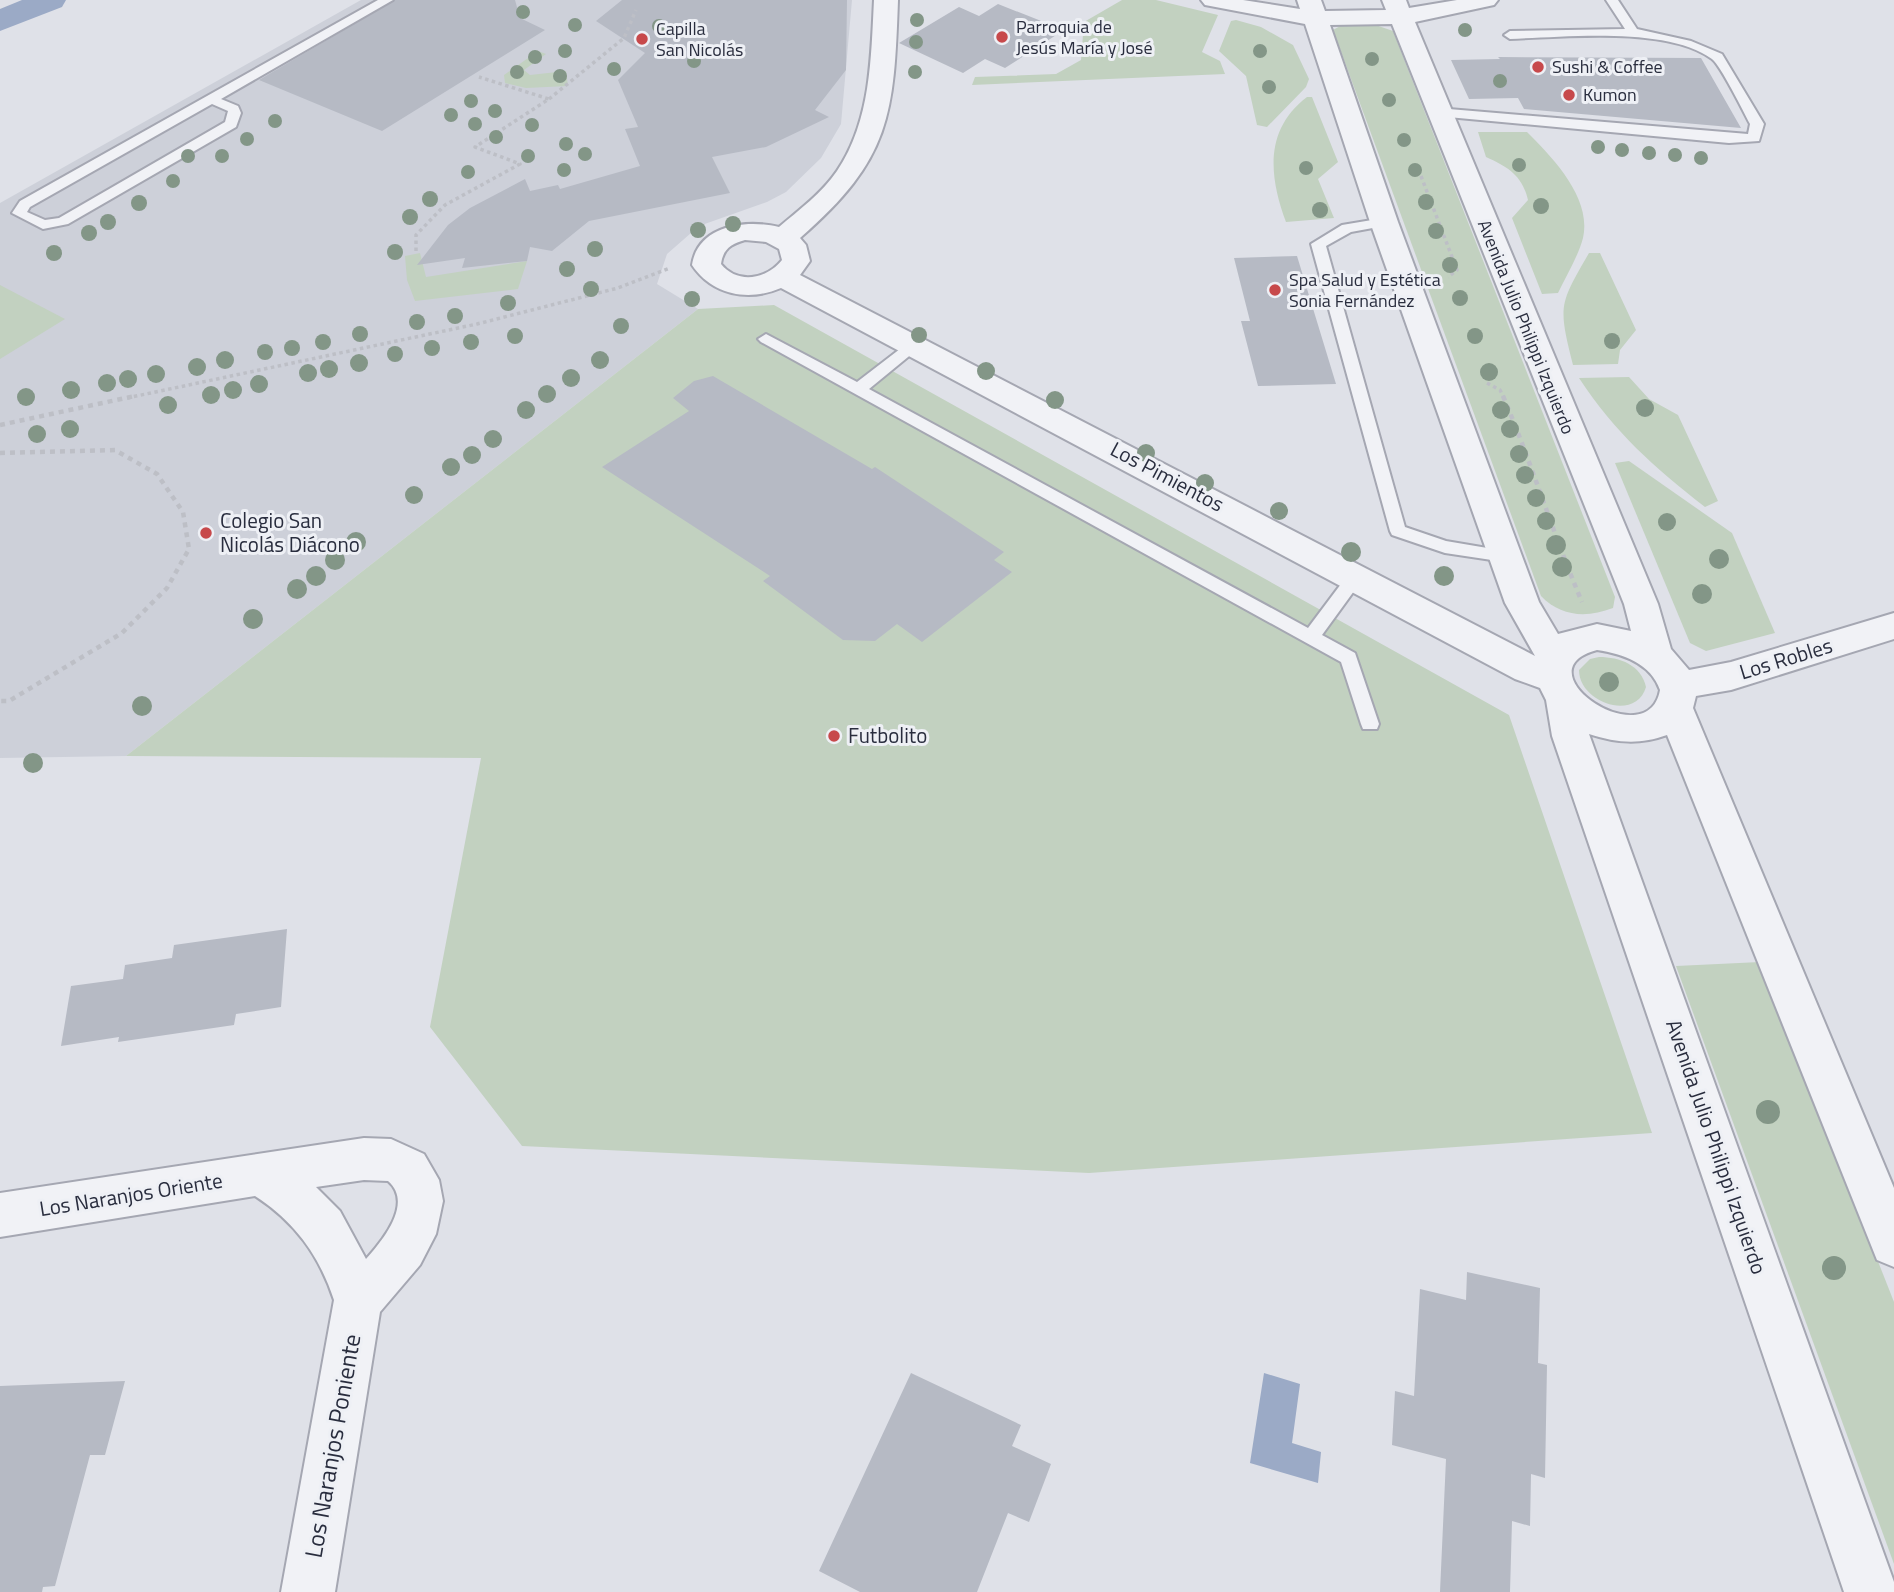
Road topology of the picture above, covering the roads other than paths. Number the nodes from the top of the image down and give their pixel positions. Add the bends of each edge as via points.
1 (387, 0) edge
2 (886, 0) edge
3 (1213, 0) edge
4 (1486, 0) edge
5 (1612, 0) edge
6 (1397, 8) edge
7 (1312, 9) edge
8 (1633, 32) junction
9 (1510, 35) dead end
10 (210, 98) junction
11 (1437, 112) junction
12 (1384, 222) junction
13 (783, 238) junction
14 (782, 277) junction
15 (766, 339) dead end
16 (914, 345) junction
17 (858, 388) junction
18 (1505, 556) junction
19 (1356, 576) junction
20 (1894, 626) edge
21 (1312, 636) junction
22 (1655, 656) junction
23 (1557, 679) junction
24 (1675, 697) junction
25 (1370, 724) dead end
26 (262, 1175) junction
27 (0, 1215) edge
28 (1894, 1244) edge
29 (358, 1300) junction
30 (308, 1592) edge
31 (1871, 1592) edge

1 - 10 lane
2 - 13 street via 880,96 870,136 826,201
3 - 7 street
4 - 6 street
5 - 8 lane
6 - 7 street
6 - 11 street, Avenida Julio Philippi Izquierdo
7 - 12 street, Avenida Julio Philippi Izquierdo
8 - 9 lane
8 - 11 lane via 1687,44 1718,57 1757,124 1754,138
10 - 10 lane via 25,204 19,213 43,225 63,221 231,124 233,109
11 - 22 street, Avenida Julio Philippi Izquierdo via 1641,604
12 - 18 street, Avenida Julio Philippi Izquierdo
12 - 18 lane via 1347,228 1318,244 1398,531 1445,547
13 - 14 street via 796,253 796,261
13 - 14 street via 759,232 731,235 719,240 706,256 711,274 736,285 761,285
14 - 16 street, Los Pimientos
15 - 17 lane
16 - 17 lane
16 - 19 street, Los Pimientos
17 - 21 lane
18 - 23 street, Avenida Julio Philippi Izquierdo
19 - 21 lane
19 - 23 street, Los Pimientos via 1528,669
20 - 24 street, Los Robles
21 - 25 lane via 1349,658
22 - 23 street via 1628,641 1597,637 1571,643
22 - 24 street via 1665,665
23 - 24 street via 1588,719 1617,729 1658,724
23 - 31 street, Avenida Julio Philippi Izquierdo via 1571,736
24 - 28 street
26 - 27 street, Los Naranjos Oriente
26 - 29 street via 287,1189 328,1229 346,1262
26 - 29 street, Los Naranjos Oriente via 376,1159 406,1166 415,1177 420,1192 418,1209 404,1248 384,1276
29 - 30 street, Los Naranjos Poniente

